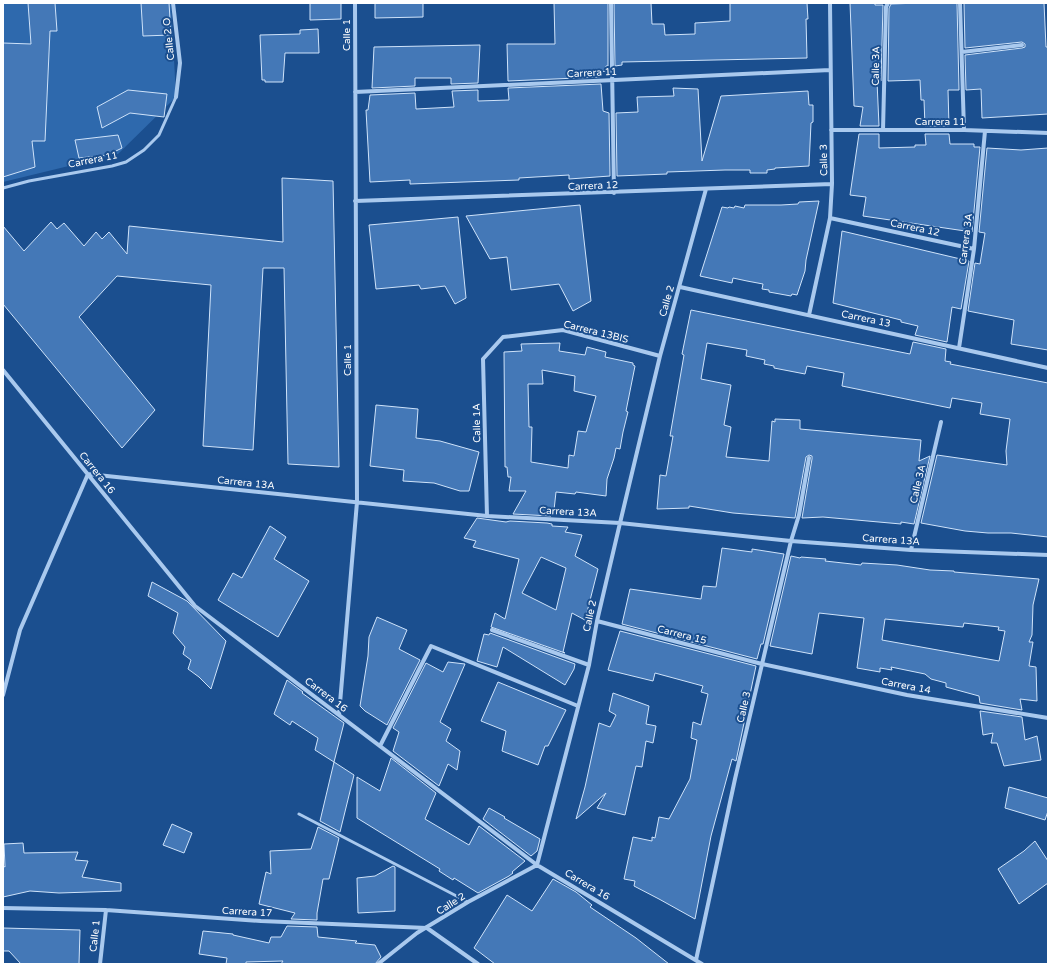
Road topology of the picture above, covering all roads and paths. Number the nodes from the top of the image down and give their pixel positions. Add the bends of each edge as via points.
1 (173, 3) edge
2 (355, 3) edge
3 (611, 3) edge
4 (830, 3) edge
5 (888, 3) edge
6 (960, 3) edge
7 (1022, 45) dead end
8 (962, 52) junction
9 (830, 70) junction
10 (612, 80) junction
11 (355, 92) junction
12 (176, 97) joint
13 (831, 130) junction
14 (883, 130) junction
15 (964, 130) junction
16 (985, 131) junction
17 (1048, 132) edge
18 (832, 184) junction
19 (3, 188) edge
20 (706, 190) junction
21 (614, 193) junction
22 (355, 201) junction
23 (830, 218) junction
24 (974, 249) junction
25 (680, 287) junction
26 (809, 315) junction
27 (503, 337) joint
28 (959, 348) junction
29 (660, 356) junction
30 (1048, 368) edge
31 (3, 370) edge
32 (942, 422) dead end
33 (809, 458) dead end
34 (88, 474) junction
35 (357, 502) junction
36 (487, 516) junction
37 (620, 523) junction
38 (791, 541) junction
39 (911, 550) junction
40 (1048, 556) edge
41 (597, 621) junction
42 (492, 630) dead end
43 (762, 664) junction
44 (589, 665) junction
45 (3, 695) edge
46 (578, 706) junction
47 (339, 715) junction
48 (1048, 718) edge
49 (380, 746) junction
50 (299, 814) dead end
51 (537, 865) junction
52 (468, 902) junction
53 (3, 908) edge
54 (106, 910) junction
55 (427, 928) junction
56 (696, 960) junction
57 (100, 964) edge
58 (378, 964) edge
59 (478, 964) edge
60 (702, 964) edge

1 - 12 street, Calle 2 O via 180,63
2 - 11 street, Calle 1
3 - 10 street
4 - 9 street, Calle 3
5 - 14 street, Calle 3A
6 - 8 street
7 - 8 street
8 - 15 street
9 - 10 street, Carrera 11
9 - 13 street, Calle 3
10 - 11 street, Carrera 11
10 - 21 street
11 - 22 street, Calle 1
12 - 19 lane, Carrera 11 via 159,135 144,150 126,162
13 - 14 street, Carrera 11
13 - 18 street, Calle 3
14 - 15 street, Carrera 11
15 - 16 street, Carrera 11
16 - 17 street, Carrera 11
16 - 24 street, Carrera 3A
18 - 20 street, Carrera 12
18 - 23 street, Calle 3
20 - 21 street, Carrera 12
20 - 25 street, Calle 2
21 - 22 street, Carrera 12
22 - 35 street, Calle 1
23 - 24 street, Carrera 12
23 - 26 street, Calle 3
24 - 28 street, Carrera 3A
25 - 26 street, Carrera 13
25 - 29 street, Calle 2
26 - 28 street, Carrera 13
27 - 29 street, Carrera 13BIS via 563,330
27 - 36 street, Calle 1A via 483,359
28 - 30 street, Carrera 13
29 - 37 street, Calle 2
31 - 34 street, Carrera 16
32 - 39 street, Calle 3A
33 - 38 street, Calle 3 via 799,515
34 - 35 street, Carrera 13A
34 - 45 street via 20,630
34 - 47 street, Carrera 16 via 195,606
35 - 36 street, Carrera 13A
35 - 47 street, Calle 1
36 - 37 street, Carrera 13A
37 - 38 street, Carrera 13A
37 - 41 street, Calle 2
38 - 39 street, Carrera 13A
38 - 43 street, Calle 3
39 - 40 street, Carrera 13A
41 - 43 street, Carrera 15
41 - 44 street, Calle 2
42 - 44 street
43 - 48 street, Carrera 14 via 907,695
43 - 56 street, Calle 3
44 - 46 street, Calle 2
46 - 49 street via 431,646
46 - 51 street, Calle 2
47 - 49 street, Carrera 16
49 - 51 street, Carrera 16
50 - 52 lane
51 - 52 street, Calle 2
51 - 56 street, Carrera 16
52 - 55 street, Calle 2
53 - 54 street, Carrera 17
54 - 55 street, Carrera 17 via 261,921
54 - 57 street, Calle 1
55 - 58 street, Calle 2
55 - 59 street
56 - 60 street, Carrera 16

